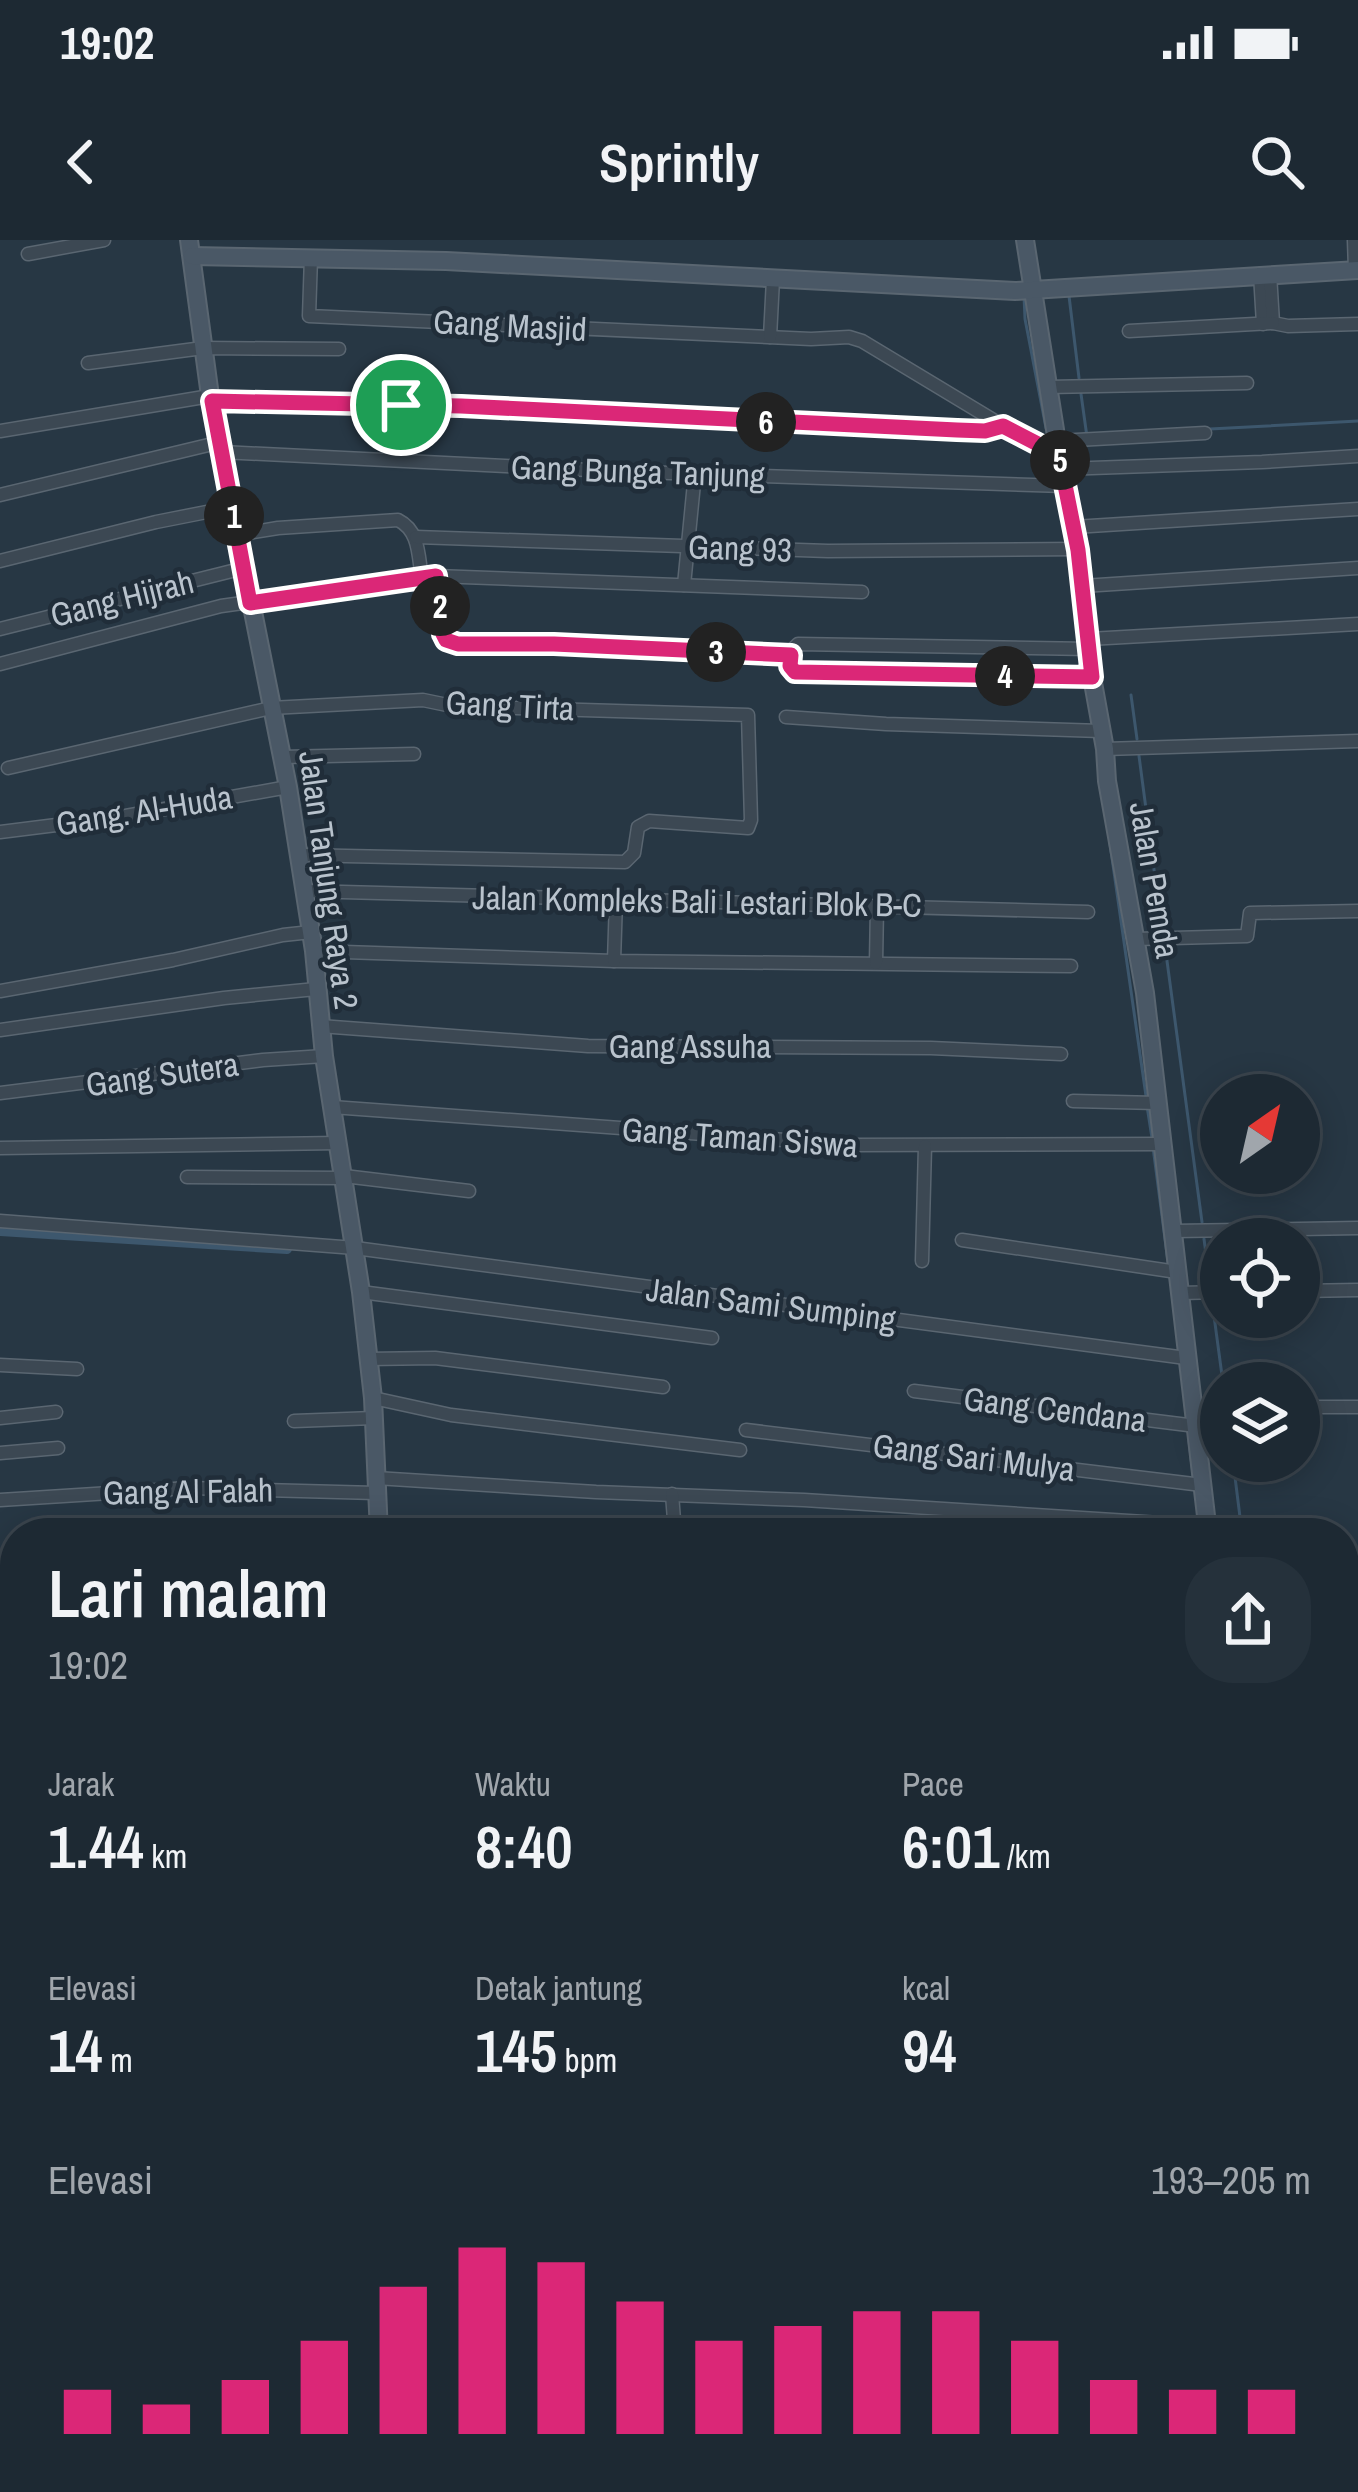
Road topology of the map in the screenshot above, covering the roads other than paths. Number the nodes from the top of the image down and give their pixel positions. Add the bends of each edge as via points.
1 (104, 240) edge
2 (1025, 240) edge
3 (1354, 240) edge
4 (190, 248) edge
5 (28, 254) dead end
6 (311, 257) junction
7 (1357, 270) edge
8 (773, 279) junction
9 (1265, 282) junction
10 (1025, 290) junction
11 (1268, 323) junction
12 (1358, 324) edge
13 (1129, 332) dead end
14 (770, 337) junction
15 (203, 347) junction
16 (339, 349) dead end
17 (88, 363) dead end
18 (1247, 383) dead end
19 (1048, 387) junction
20 (212, 399) junction
21 (1003, 426) junction
22 (0, 431) edge
23 (1205, 433) dead end
24 (222, 447) junction
25 (1358, 456) edge
26 (1058, 466) junction
27 (695, 473) junction
28 (0, 495) edge
29 (232, 507) junction
30 (1358, 509) edge
31 (1074, 527) junction
32 (236, 535) junction
33 (416, 538) junction
34 (686, 547) junction
35 (1071, 550) junction
36 (0, 561) edge
37 (244, 568) junction
38 (1358, 568) edge
39 (429, 577) junction
40 (684, 585) junction
41 (1083, 586) junction
42 (862, 592) dead end
43 (250, 603) junction
44 (1358, 624) edge
45 (0, 629) edge
46 (1086, 646) junction
47 (791, 655) junction
48 (0, 664) edge
49 (1088, 677) junction
50 (272, 708) junction
51 (786, 717) dead end
52 (1099, 735) junction
53 (1358, 741) edge
54 (415, 754) dead end
55 (282, 757) junction
56 (8, 768) dead end
57 (288, 787) junction
58 (0, 832) edge
59 (298, 855) junction
60 (305, 891) junction
61 (616, 900) junction
62 (877, 906) junction
63 (1358, 911) edge
64 (1088, 912) dead end
65 (311, 932) junction
66 (1136, 939) junction
67 (314, 952) junction
68 (614, 962) junction
69 (876, 963) junction
70 (1071, 966) dead end
71 (316, 988) junction
72 (0, 992) edge
73 (320, 1026) junction
74 (0, 1030) edge
75 (1061, 1054) dead end
76 (324, 1056) junction
77 (0, 1093) edge
78 (1073, 1101) dead end
79 (1157, 1103) junction
80 (332, 1107) junction
81 (339, 1144) junction
82 (1154, 1144) junction
83 (925, 1146) junction
84 (0, 1148) edge
85 (188, 1177) dead end
86 (344, 1177) junction
87 (470, 1192) dead end
88 (0, 1221) edge
89 (1358, 1228) edge
90 (1174, 1231) junction
91 (962, 1240) dead end
92 (356, 1248) junction
93 (922, 1261) dead end
94 (1177, 1272) junction
95 (1358, 1290) edge
96 (1320, 1291) edge
97 (361, 1292) junction
98 (1180, 1293) junction
99 (1200, 1293) edge
100 (712, 1338) dead end
101 (1186, 1358) junction
102 (367, 1359) junction
103 (0, 1365) edge
104 (77, 1369) dead end
105 (662, 1388) dead end
106 (914, 1391) dead end
107 (373, 1398) junction
108 (1358, 1407) edge
109 (1320, 1408) edge
110 (56, 1412) dead end
111 (1200, 1416) edge
112 (0, 1418) edge
113 (374, 1418) junction
114 (1195, 1418) junction
115 (294, 1421) dead end
116 (746, 1430) dead end
117 (58, 1448) dead end
118 (740, 1450) dead end
119 (0, 1453) edge
120 (376, 1485) junction
121 (1202, 1485) junction
122 (672, 1494) junction
123 (0, 1500) edge
124 (378, 1518) edge
125 (674, 1518) edge
126 (1057, 1518) edge
127 (1206, 1518) edge

1 - 5 street
2 - 10 street, Jalan Pemda
3 - 7 street
4 - 6 street
4 - 15 street, Jalan Tanjung Raya 2
6 - 8 street
6 - 14 street, Gang Masjid via 309,316
7 - 9 street
8 - 10 street
8 - 14 street
9 - 10 street
9 - 11 street
10 - 19 street, Jalan Pemda
11 - 12 street
11 - 13 street
14 - 21 street via 856,338
15 - 16 street
15 - 17 street
15 - 20 street, Jalan Tanjung Raya 2
18 - 19 street
19 - 26 street, Jalan Pemda
20 - 21 street
20 - 22 street
20 - 24 street, Jalan Tanjung Raya 2
21 - 26 street
23 - 26 street
24 - 27 street, Gang Bunga Tanjung
24 - 28 street, Gang Bunga Tanjung
24 - 29 street, Jalan Tanjung Raya 2
25 - 26 street
26 - 27 street, Gang Bunga Tanjung
26 - 31 street, Jalan Pemda
27 - 34 street
29 - 32 street, Jalan Tanjung Raya 2
29 - 36 street
30 - 31 street
31 - 35 street, Jalan Pemda
32 - 33 street, Gang 93 via 398,520
32 - 37 street, Jalan Tanjung Raya 2
33 - 34 street, Gang 93
33 - 39 street
34 - 35 street, Gang 93
34 - 40 street
35 - 41 street, Jalan Pemda
37 - 43 street, Jalan Tanjung Raya 2
37 - 45 street, Gang Hijrah
38 - 41 street
39 - 40 street
39 - 43 street
39 - 47 street via 451,643
40 - 42 street
41 - 46 street, Jalan Pemda
43 - 48 street
43 - 50 street, Jalan Tanjung Raya 2
44 - 46 street
46 - 47 street via 798,644
46 - 49 street, Jalan Pemda
47 - 49 street via 795,672
49 - 52 street, Jalan Pemda
50 - 55 street, Jalan Tanjung Raya 2
50 - 56 street, Gang Tirta
50 - 59 street, Gang Tirta via 423,700 748,716 748,828 649,821 638,827 626,862
51 - 52 street
52 - 53 street
52 - 66 street, Jalan Pemda
54 - 55 street
55 - 57 street, Jalan Tanjung Raya 2
57 - 58 street, Gang. Al-Huda
57 - 59 street, Jalan Tanjung Raya 2
59 - 60 street, Jalan Tanjung Raya 2
60 - 61 street, Jalan Kompleks Bali Lestari Blok B-C
60 - 65 street, Jalan Tanjung Raya 2
61 - 62 street, Jalan Kompleks Bali Lestari Blok B-C
61 - 68 street
62 - 64 street, Jalan Kompleks Bali Lestari Blok B-C
62 - 69 street
63 - 66 street via 1250,913 1247,937
65 - 67 street, Jalan Tanjung Raya 2
65 - 72 street
66 - 79 street, Jalan Pemda
67 - 68 street
67 - 71 street, Jalan Tanjung Raya 2
68 - 69 street
69 - 70 street
71 - 73 street, Jalan Tanjung Raya 2
71 - 74 street
73 - 75 street, Gang Assuha via 588,1046
73 - 76 street, Jalan Tanjung Raya 2
76 - 77 street, Gang Sutera
76 - 80 street, Jalan Tanjung Raya 2
78 - 79 street
79 - 82 street, Jalan Pemda
80 - 81 street, Jalan Tanjung Raya 2
80 - 83 street, Gang Taman Siswa
81 - 84 street
81 - 86 street, Jalan Tanjung Raya 2
82 - 83 street, Gang Taman Siswa
82 - 90 street, Jalan Pemda
83 - 93 street
85 - 86 street
86 - 87 street
86 - 92 street, Jalan Tanjung Raya 2
88 - 92 street, Jalan Sami Sumping
89 - 90 street
90 - 94 street, Jalan Pemda
91 - 94 street
92 - 97 street, Jalan Tanjung Raya 2
92 - 101 street, Jalan Sami Sumping
94 - 98 street, Jalan Pemda
95 - 96 street
97 - 100 street
97 - 102 street, Jalan Tanjung Raya 2
98 - 99 street
98 - 101 street, Jalan Pemda
101 - 114 street, Jalan Pemda
102 - 105 street via 435,1358
102 - 107 street, Jalan Tanjung Raya 2
103 - 104 street
106 - 114 street, Gang Cendana
107 - 113 street, Jalan Tanjung Raya 2
107 - 118 street
108 - 109 street
110 - 112 street
111 - 114 street, Gang Cendana
113 - 115 street
113 - 120 street, Jalan Tanjung Raya 2
114 - 121 street, Jalan Pemda
116 - 121 street, Gang Sari Mulya
117 - 119 street
120 - 122 street, Gang Al Falah
120 - 123 street, Gang Al Falah
120 - 124 street, Jalan Tanjung Raya 2
121 - 127 street, Jalan Pemda
122 - 125 street
122 - 126 street, Gang Al Falah

